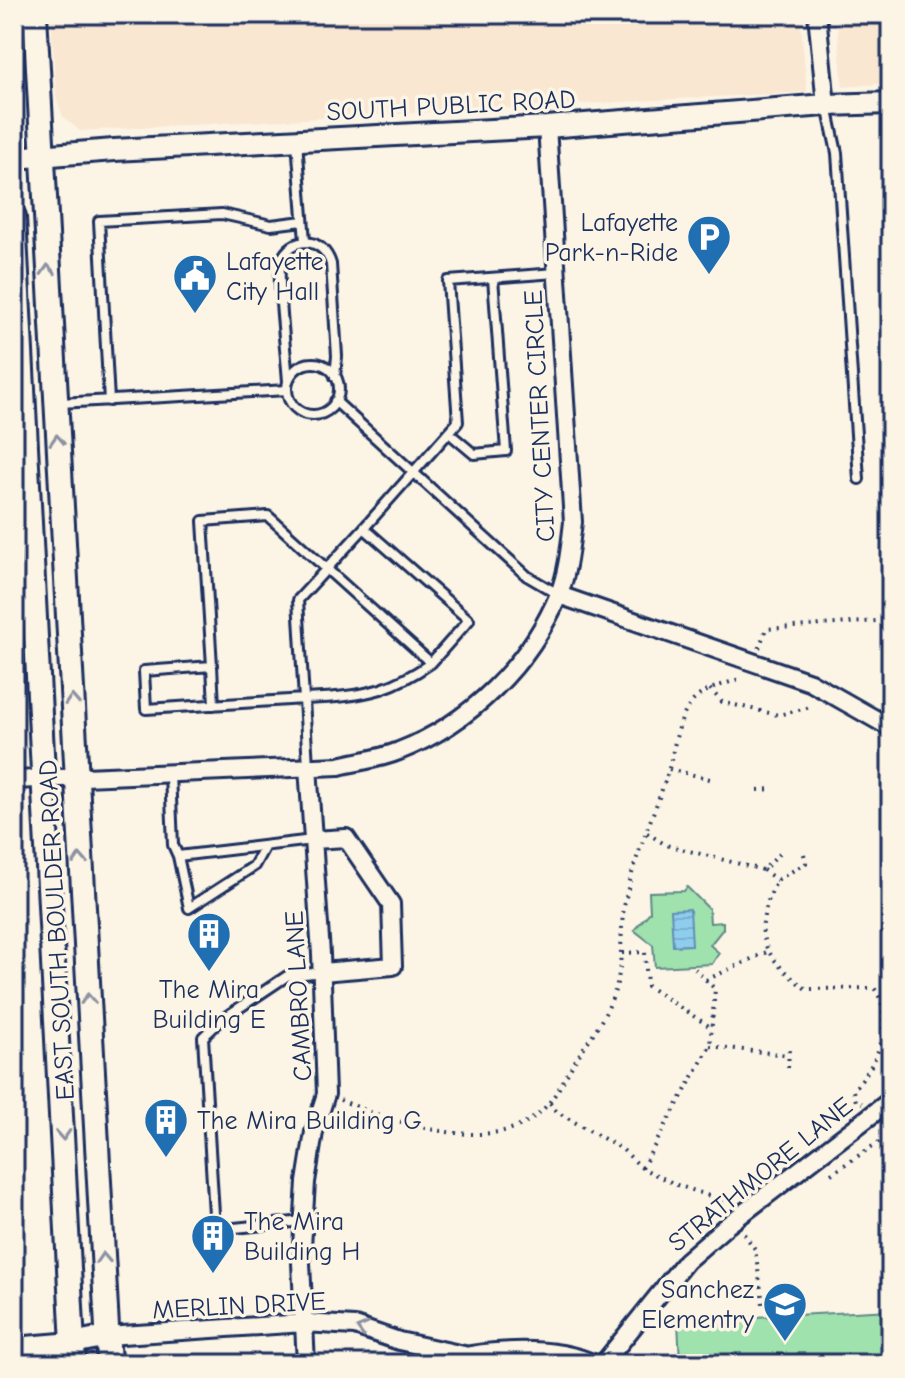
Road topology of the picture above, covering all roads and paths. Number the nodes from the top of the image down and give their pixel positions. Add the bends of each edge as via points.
1 (35, 14) edge
2 (817, 14) edge
3 (891, 103) edge
4 (826, 105) junction
5 (547, 127) junction
6 (297, 140) junction
7 (42, 157) junction
8 (14, 158) edge
9 (14, 217) edge
10 (303, 221) junction
11 (305, 241) junction
12 (557, 273) junction
13 (493, 278) junction
14 (335, 377) junction
15 (288, 386) junction
16 (109, 401) junction
17 (335, 401) junction
18 (55, 404) junction
19 (449, 433) junction
20 (413, 473) junction
21 (859, 479) dead end
22 (364, 528) junction
23 (326, 571) junction
24 (559, 595) junction
25 (891, 620) edge
26 (753, 662) junction
27 (431, 663) junction
28 (212, 666) junction
29 (710, 689) junction
30 (304, 699) junction
31 (214, 705) junction
32 (811, 707) dead end
33 (891, 728) edge
34 (308, 767) junction
35 (669, 769) junction
36 (170, 774) junction
37 (43, 778) junction
38 (76, 778) junction
39 (14, 780) edge
40 (714, 780) dead end
41 (773, 789) dead end
42 (758, 790) dead end
43 (647, 833) junction
44 (314, 840) junction
45 (265, 846) junction
46 (783, 851) dead end
47 (804, 854) dead end
48 (178, 856) junction
49 (763, 870) junction
50 (777, 880) junction
51 (769, 951) junction
52 (622, 953) junction
53 (695, 969) dead end
54 (322, 972) junction
55 (706, 980) junction
56 (712, 1028) junction
57 (710, 1046) junction
58 (789, 1049) dead end
59 (787, 1055) junction
60 (788, 1068) dead end
61 (326, 1094) junction
62 (869, 1098) dead end
63 (891, 1100) edge
64 (550, 1103) junction
65 (891, 1134) edge
66 (642, 1168) junction
67 (831, 1174) dead end
68 (729, 1216) dead end
69 (303, 1221) junction
70 (740, 1229) dead end
71 (763, 1304) dead end
72 (304, 1323) junction
73 (107, 1336) junction
74 (14, 1348) edge
75 (74, 1353) edge
76 (464, 1355) junction
77 (109, 1364) edge
78 (306, 1364) edge
79 (434, 1364) edge
80 (594, 1364) edge
81 (603, 1364) edge

1 - 7 main road, EAST SOUTH BOULDER ROAD
2 - 4 street
3 - 4 street, SOUTH PUBLIC ROAD
4 - 5 street, SOUTH PUBLIC ROAD
4 - 21 lane via 837,153
5 - 6 street, SOUTH PUBLIC ROAD
5 - 12 street, CITY CENTER CIRCLE
6 - 7 street, SOUTH PUBLIC ROAD
6 - 10 lane
7 - 8 street, SOUTH PUBLIC ROAD
18 -> 7 main road, EAST SOUTH BOULDER ROAD
9 - 37 main road, EAST SOUTH BOULDER ROAD
10 - 11 lane
10 - 16 lane via 271,225 222,214 99,221
11 - 14 lane via 317,243 331,264
11 - 15 lane via 292,246 280,265
12 - 13 lane
12 - 24 street, CITY CENTER CIRCLE via 573,522
13 - 19 lane via 448,281 458,422
13 - 19 lane via 506,451 474,454
14 - 15 lane via 314,363 298,368
14 - 17 lane
15 - 16 lane
15 - 17 lane via 293,406 307,414 324,413
16 - 18 lane
17 - 20 lane
38 -> 18 main road, EAST SOUTH BOULDER ROAD
19 - 20 lane
20 - 22 lane
20 - 24 lane via 527,576
22 - 23 lane
22 - 27 lane via 469,620
23 - 27 lane
23 - 28 lane via 268,516 203,521
23 - 30 lane via 298,600
24 - 26 street
24 - 34 street, CITY CENTER CIRCLE via 508,676 449,727 390,755
25 - 26 path via 766,629
26 - 29 path via 748,676
26 - 33 street via 810,682
27 - 30 lane via 381,689
28 - 31 lane
28 - 31 lane via 144,671 145,696 146,709
29 - 32 path via 722,702 778,715
29 - 35 path via 693,701 684,717
30 - 31 lane
30 - 34 lane
34 - 36 street, CITY CENTER CIRCLE
34 - 44 street, CAMBRO LANE
35 - 40 path
35 - 43 path
36 - 38 street, CITY CENTER CIRCLE
36 - 48 lane
37 - 38 street, CITY CENTER CIRCLE
37 - 39 street, CITY CENTER CIRCLE
37 -> 75 main road, EAST SOUTH BOULDER ROAD
73 -> 38 main road, EAST SOUTH BOULDER ROAD
41 - 42 path
43 - 49 path via 666,845
43 - 52 path via 624,903
44 - 45 lane
44 - 54 street, CAMBRO LANE
44 - 54 street via 346,838 391,904 393,966
45 - 48 lane
45 - 48 lane via 254,866 189,908
46 - 49 path
47 - 50 path via 806,863
49 - 50 path
50 - 51 path via 760,928
51 - 55 path
51 - 62 path via 806,989 874,988 879,995 879,1047 853,1091 856,1101
52 - 56 path via 645,952 647,986
52 - 64 path via 606,1009
53 - 55 path
54 - 61 street, CAMBRO LANE
54 - 69 lane via 287,976 203,1037 215,1230
55 - 56 path via 715,989
56 - 57 path
57 - 59 path
57 - 66 path
58 - 59 path
59 - 60 path
61 - 64 path via 381,1116 474,1134 522,1125
61 - 69 street, CAMBRO LANE via 314,1132
63 - 81 street, STRATHMORE LANE via 686,1261
64 - 66 path
65 - 67 path
66 - 68 path via 719,1199
69 - 72 street, CAMBRO LANE
70 - 71 path via 755,1249
72 - 73 street, MERLIN DRIVE
76 -> 72 street, MERLIN DRIVE via 355,1326
72 - 78 street, CAMBRO LANE
73 - 75 street
73 - 77 main road, EAST SOUTH BOULDER ROAD
74 - 75 street
76 - 79 street, MERLIN DRIVE
76 - 80 street, MERLIN DRIVE via 545,1350

